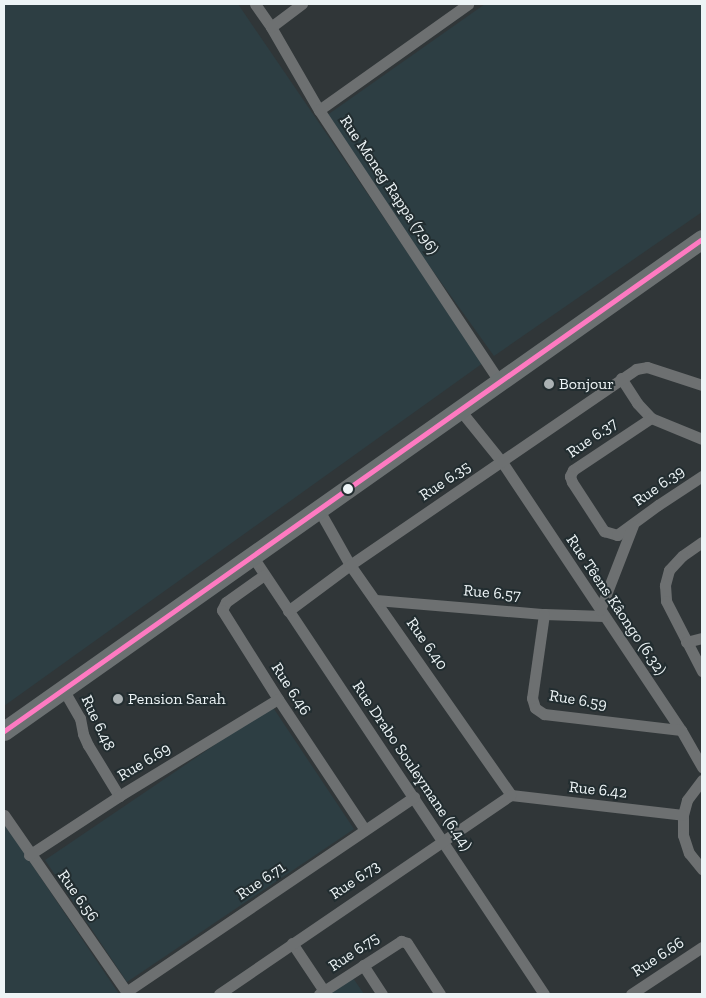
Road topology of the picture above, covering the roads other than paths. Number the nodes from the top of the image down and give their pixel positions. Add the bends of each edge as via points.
1 (255, 4) edge
2 (302, 4) edge
3 (468, 4) edge
4 (271, 27) junction
5 (319, 110) junction
6 (702, 239) edge
7 (621, 378) junction
8 (500, 382) junction
9 (702, 385) edge
10 (460, 410) junction
11 (651, 418) junction
12 (702, 439) edge
13 (502, 462) junction
14 (702, 476) edge
15 (319, 510) junction
16 (634, 523) junction
17 (617, 535) joint
18 (702, 542) edge
19 (253, 557) junction
20 (350, 565) junction
21 (264, 575) junction
22 (376, 600) junction
23 (288, 611) junction
24 (602, 612) junction
25 (544, 614) junction
26 (702, 638) edge
27 (686, 642) junction
28 (702, 671) edge
29 (64, 689) junction
30 (278, 700) junction
31 (681, 730) junction
32 (4, 731) edge
33 (702, 767) edge
34 (702, 780) edge
35 (511, 795) junction
36 (119, 796) junction
37 (414, 797) junction
38 (4, 815) edge
39 (683, 815) junction
40 (366, 830) junction
41 (443, 840) junction
42 (29, 855) junction
43 (702, 869) edge
44 (292, 943) junction
45 (702, 947) edge
46 (363, 964) junction
47 (127, 993) edge
48 (322, 993) edge
49 (219, 994) edge
50 (382, 994) edge
51 (440, 994) edge
52 (544, 994) edge
53 (631, 994) edge

1 - 4 street, Rue Moneg Rappa (7.96)
2 - 4 street
3 - 5 street
4 - 5 street, Rue Moneg Rappa (7.96)
5 - 8 street, Rue Moneg Rappa (7.96)
6 - 8 highway
7 - 9 street, Rue 6.35 via 647,367
7 - 11 street
7 - 13 street, Rue 6.35
8 - 10 highway
10 - 13 street, Rue Têens Kâongo (6.32)
10 - 15 highway
11 - 12 street
11 - 17 street, Rue 6.37 via 573,470 570,476 604,531
13 - 20 street, Rue 6.35
13 - 24 street, Rue Têens Kâongo (6.32)
14 - 16 street, Rue 6.39
15 - 19 highway
15 - 20 street, Rue 6.40
16 - 17 street, Rue 6.39
16 - 24 street, Rue 6.39
18 - 27 street via 682,556 670,570 665,585 666,601
19 - 21 street, Rue Drabo Souleymane (6.44)
19 - 29 highway
20 - 22 street, Rue 6.40
20 - 23 street, Rue 6.35
21 - 23 street, Rue Drabo Souleymane (6.44)
21 - 30 street, Rue 6.46 via 226,602 222,610
22 - 25 street, Rue 6.57
22 - 35 street, Rue 6.40
23 - 37 street, Rue Drabo Souleymane (6.44)
24 - 25 street, Rue 6.57
24 - 31 street, Rue Têens Kâongo (6.32)
25 - 31 street, Rue 6.59 via 532,698 535,708 544,714
26 - 27 street
27 - 28 street
29 - 32 highway
29 - 36 street, Rue 6.48 via 80,718 88,746
30 - 36 street, Rue 6.69
30 - 40 street, Rue 6.46
31 - 33 street, Rue Têens Kâongo (6.32)
34 - 39 street via 687,800
35 - 39 street, Rue 6.42
35 - 41 street, Rue 6.73
36 - 42 street, Rue 6.69
37 - 40 street, Rue 6.71
37 - 41 street, Rue Drabo Souleymane (6.44)
38 - 42 street, Rue 6.56
39 - 43 street via 683,835 689,853
40 - 47 street, Rue 6.71
41 - 44 street, Rue 6.73
41 - 52 street, Rue Drabo Souleymane (6.44)
42 - 47 street, Rue 6.56
44 - 48 street
44 - 49 street, Rue 6.73
45 - 53 street, Rue 6.66
46 - 48 street, Rue 6.75
46 - 50 street
46 - 51 street, Rue 6.75 via 401,941 407,943

